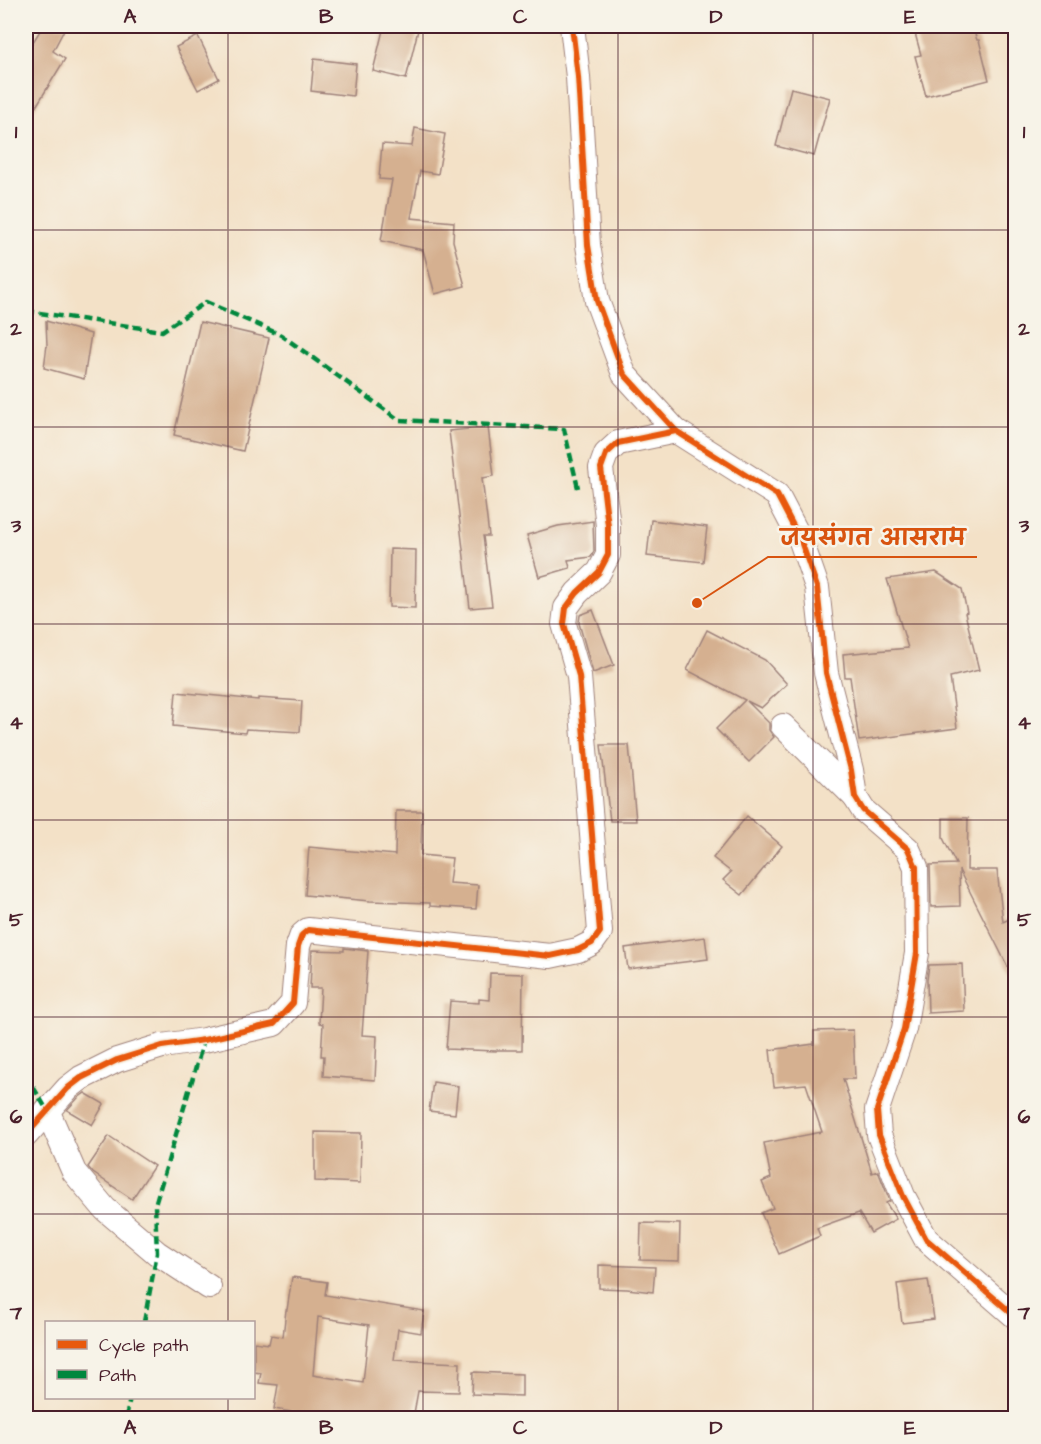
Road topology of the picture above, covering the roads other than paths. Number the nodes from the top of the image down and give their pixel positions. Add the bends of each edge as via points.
1 (572, 26) edge
2 (676, 431) junction
3 (783, 726) dead end
4 (855, 797) junction
5 (47, 1110) junction
6 (26, 1135) edge
7 (209, 1287) dead end
8 (1016, 1317) edge

1 - 2 street via 588,245 597,301 624,374
2 - 4 street via 777,495 801,541 817,587 826,673
2 - 5 street via 618,443 606,454 601,468 608,555 599,572 566,608 564,624 579,676 600,932 592,943 550,956 308,930 298,946 293,1003 274,1024 204,1041 162,1046 117,1060 81,1078
3 - 4 street
4 - 8 street via 863,810 908,849 916,867 917,953 904,1029 878,1110 879,1135 903,1196 926,1239
5 - 6 street
5 - 7 street via 74,1172 105,1209 157,1253

